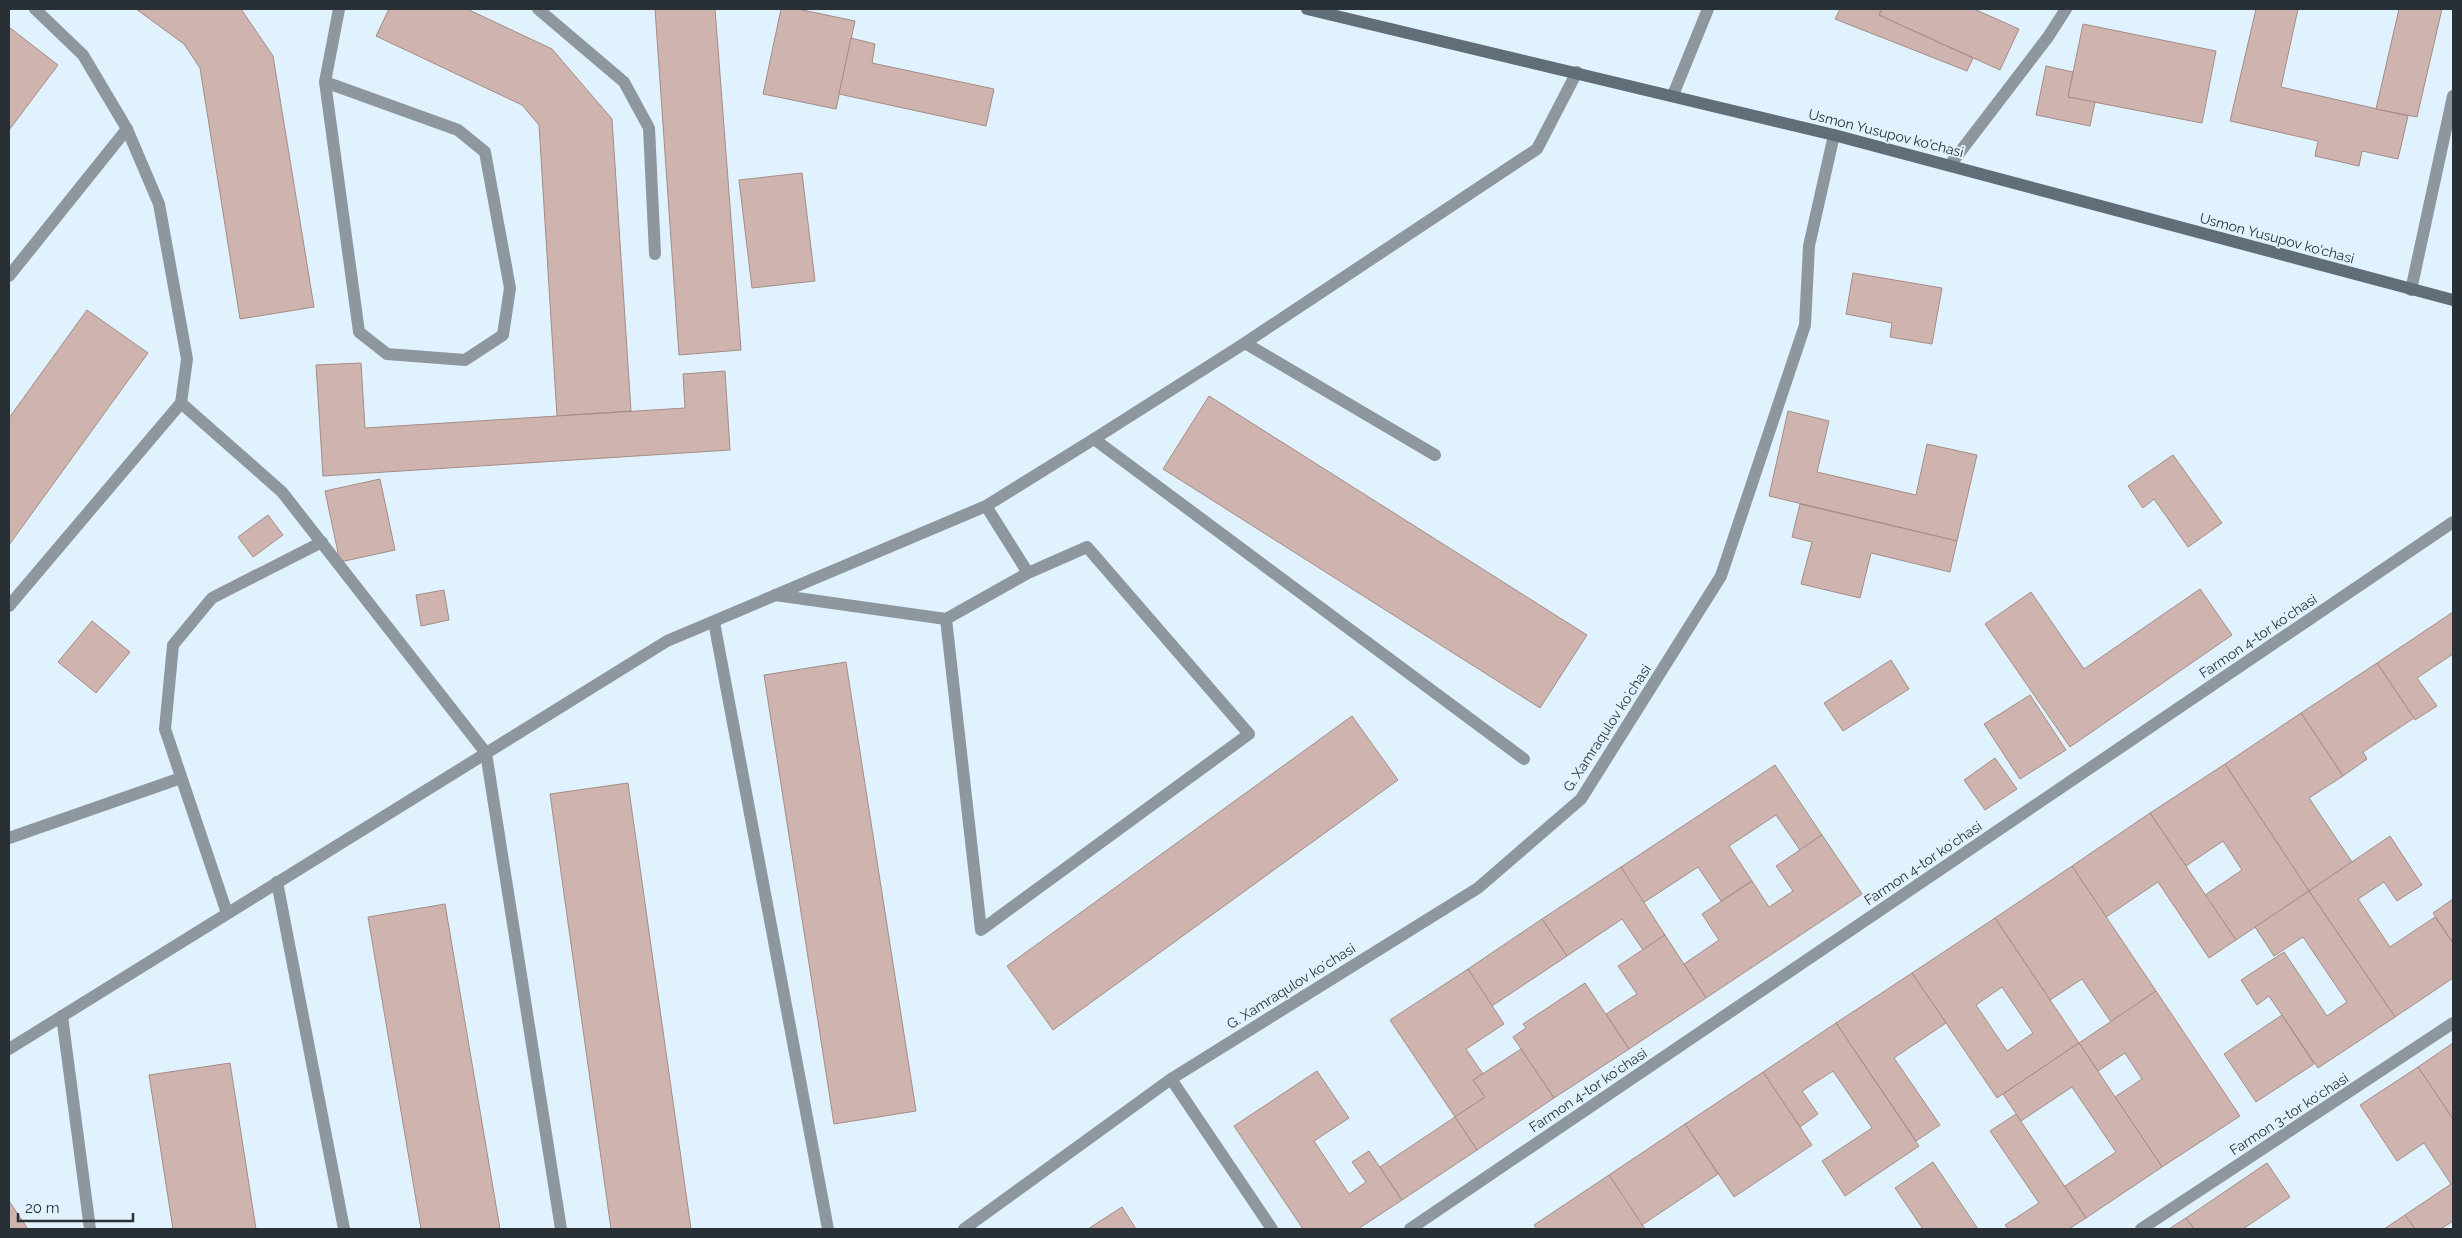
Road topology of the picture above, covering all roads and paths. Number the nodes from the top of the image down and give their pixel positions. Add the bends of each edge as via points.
1 (35, 9) edge
2 (339, 9) edge
3 (538, 9) edge
4 (1307, 9) edge
5 (1708, 9) edge
6 (2066, 9) edge
7 (1577, 72) junction
8 (325, 82) junction
9 (1672, 95) junction
10 (2453, 96) edge
11 (127, 129) junction
12 (1834, 135) junction
13 (1950, 165) junction
14 (655, 254) dead end
15 (9, 276) edge
16 (2411, 290) junction
17 (2453, 300) edge
18 (1245, 343) junction
19 (180, 403) junction
20 (1094, 439) junction
21 (1435, 455) dead end
22 (986, 506) junction
23 (2453, 522) edge
24 (322, 542) junction
25 (1028, 572) junction
26 (775, 596) junction
27 (9, 606) edge
28 (946, 619) junction
29 (714, 622) junction
30 (486, 753) junction
31 (1524, 759) dead end
32 (181, 778) junction
33 (9, 838) edge
34 (277, 882) junction
35 (226, 913) junction
36 (62, 1016) junction
37 (2453, 1023) edge
38 (9, 1049) edge
39 (1170, 1079) junction
40 (90, 1229) edge
41 (344, 1229) edge
42 (560, 1229) edge
43 (828, 1229) edge
44 (964, 1229) edge
45 (1272, 1229) edge
46 (1410, 1229) edge
47 (2141, 1229) edge

1 - 11 street via 83,55
2 - 8 street
3 - 14 street via 624,82 649,128
4 - 7 main road, Usmon Yusupov ko'chasi
5 - 9 street
6 - 13 street
7 - 9 main road, Usmon Yusupov ko'chasi
7 - 18 street via 1537,149
8 - 8 street via 359,332 387,354 465,360 503,335 510,288 485,152 458,130
9 - 12 main road, Usmon Yusupov ko'chasi
10 - 16 street
11 - 15 street
11 - 19 street via 159,204 187,359
12 - 13 main road, Usmon Yusupov ko'chasi
12 - 39 street, G. Xamraqulov koʻchasi via 1809,246 1805,325 1721,576 1581,799 1478,888
13 - 16 main road, Usmon Yusupov ko'chasi
16 - 17 main road, Usmon Yusupov ko'chasi
18 - 20 street
18 - 21 street
19 - 24 street via 282,492
19 - 27 street
20 - 22 street
20 - 31 street
22 - 25 street
22 - 26 street
23 - 46 street, Farmon 4-tor koʻchasi
24 - 30 street
24 - 32 street via 212,598 173,644 164,729
25 - 28 street
25 - 28 street via 1087,547 1249,734 981,930
26 - 28 street
26 - 29 street
29 - 30 street via 666,641
29 - 43 street
30 - 34 street
30 - 42 street
32 - 33 street
32 - 35 street
34 - 35 street
34 - 41 street
35 - 36 street
36 - 38 street
36 - 40 street
37 - 47 street, Farmon 3-tor koʻchasi
39 - 44 street, G. Xamraqulov koʻchasi
39 - 45 street

